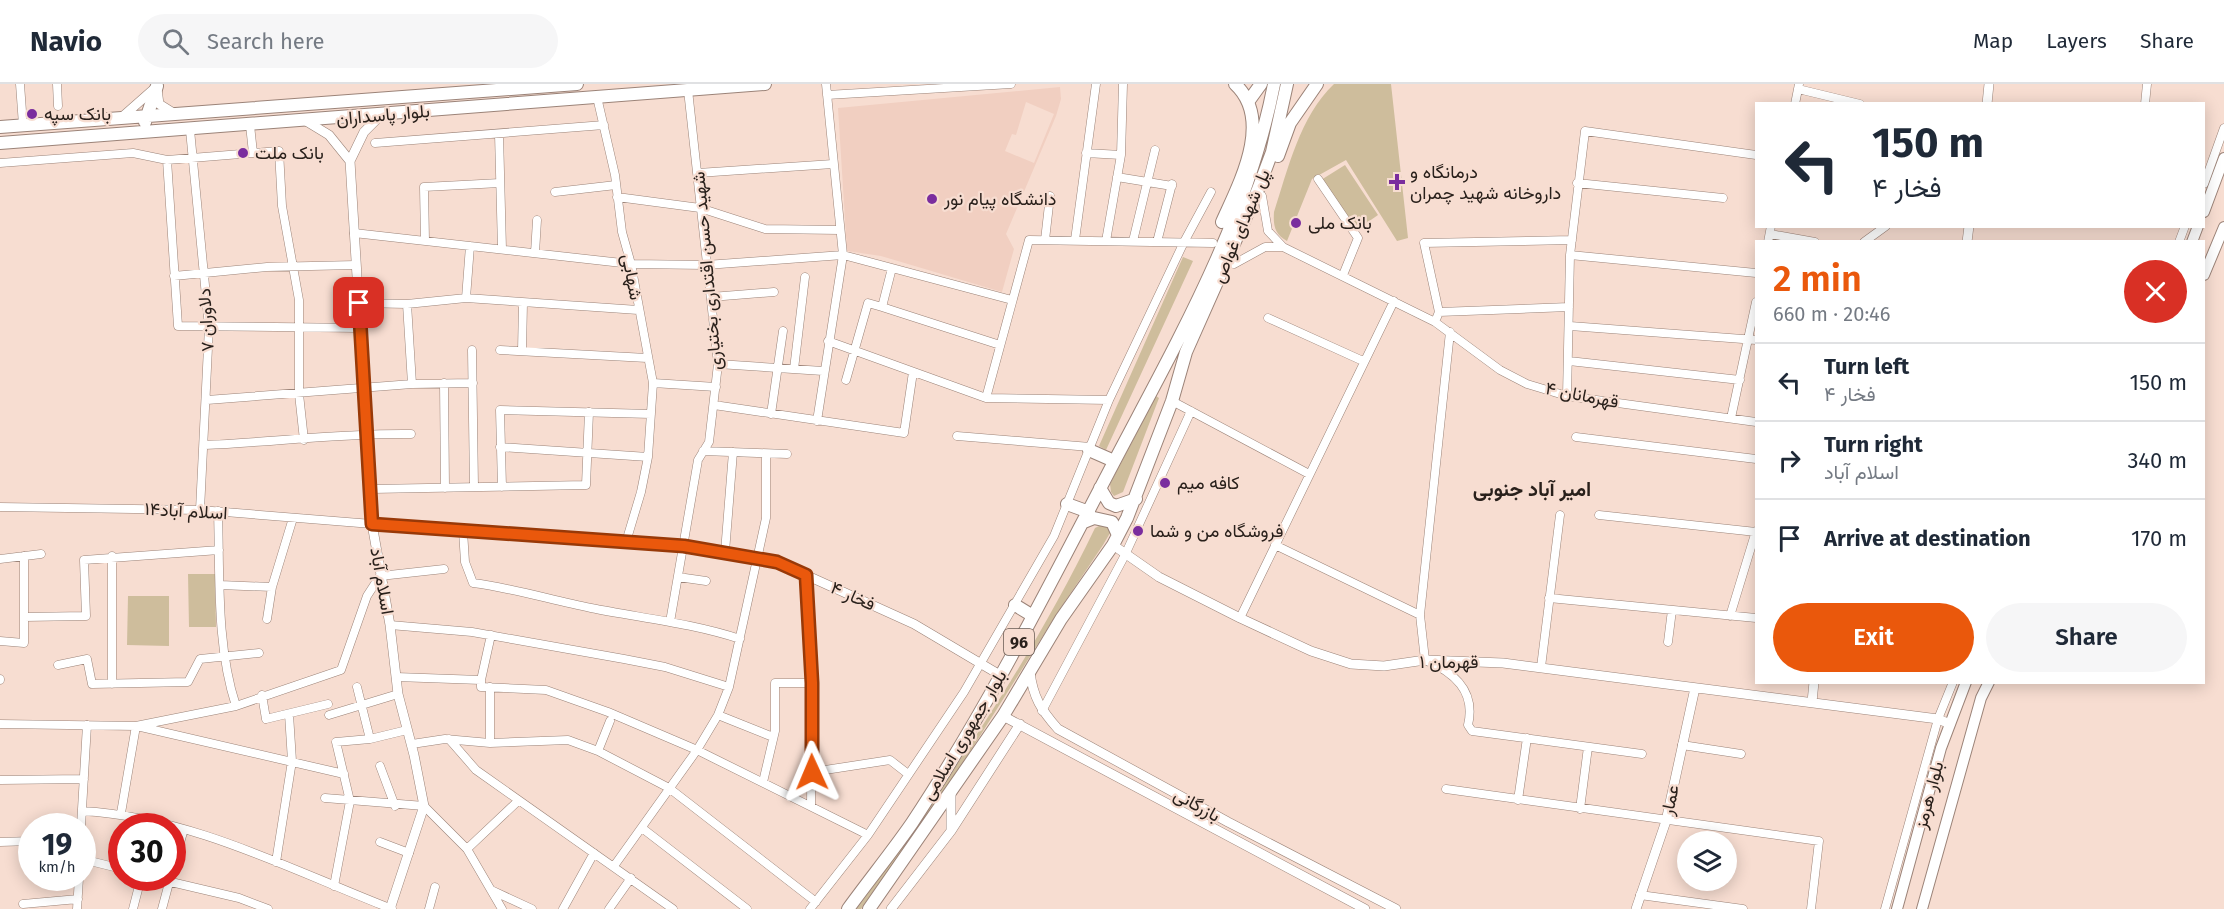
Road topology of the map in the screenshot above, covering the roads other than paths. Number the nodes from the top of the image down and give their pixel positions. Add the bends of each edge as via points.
1 (20, 84) edge
2 (57, 84) edge
3 (577, 84) edge
4 (765, 84) edge
5 (826, 84) edge
6 (1011, 84) edge
7 (1096, 84) edge
8 (1124, 84) edge
9 (1235, 84) edge
10 (1261, 84) edge
11 (1274, 84) edge
12 (1288, 84) edge
13 (1317, 84) edge
14 (1989, 84) edge
15 (2147, 84) edge
16 (157, 85) edge
17 (1798, 87) edge
18 (437, 89) edge
19 (688, 90) junction
20 (827, 96) junction
21 (597, 97) junction
22 (1248, 102) junction
23 (1795, 102) edge
24 (1853, 102) edge
25 (1987, 102) edge
26 (2145, 102) edge
27 (1302, 103) junction
28 (58, 106) dead end
29 (175, 114) junction
30 (381, 115) junction
31 (147, 116) junction
32 (121, 118) junction
33 (306, 121) junction
34 (23, 125) junction
35 (250, 125) junction
36 (604, 125) junction
37 (0, 127) edge
38 (2224, 128) edge
39 (190, 130) junction
40 (142, 134) junction
41 (499, 134) junction
42 (0, 143) edge
43 (375, 143) dead end
44 (1155, 150) dead end
45 (253, 153) junction
46 (1086, 153) junction
47 (1121, 155) junction
48 (1755, 155) edge
49 (193, 158) junction
50 (2224, 158) edge
51 (167, 160) junction
52 (350, 161) junction
53 (0, 163) edge
54 (833, 164) junction
55 (698, 172) junction
56 (1117, 177) junction
57 (1318, 179) dead end
58 (2205, 181) edge
59 (500, 183) junction
60 (1146, 183) junction
61 (1577, 183) junction
62 (616, 185) junction
63 (555, 192) dead end
64 (1211, 192) dead end
65 (1050, 196) dead end
66 (1262, 196) junction
67 (617, 197) junction
68 (1723, 198) dead end
69 (700, 208) junction
70 (2205, 209) edge
71 (537, 220) dead end
72 (2224, 227) edge
73 (1883, 228) edge
74 (840, 230) junction
75 (354, 232) junction
76 (1770, 234) edge
77 (1046, 240) junction
78 (1075, 240) junction
79 (1572, 240) junction
80 (1804, 240) edge
81 (1867, 240) edge
82 (425, 241) junction
83 (1106, 241) junction
84 (1133, 242) junction
85 (1157, 242) junction
86 (1184, 242) junction
87 (1213, 243) junction
88 (470, 246) junction
89 (1283, 247) junction
90 (502, 249) junction
91 (535, 253) junction
92 (843, 255) junction
93 (1570, 255) junction
94 (631, 264) junction
95 (1234, 264) junction
96 (356, 265) junction
97 (706, 265) junction
98 (295, 268) junction
99 (892, 268) junction
100 (203, 273) junction
101 (1755, 273) edge
102 (2205, 273) edge
103 (1342, 275) junction
104 (174, 276) junction
105 (805, 277) dead end
106 (774, 292) dead end
107 (711, 297) junction
108 (466, 298) junction
109 (1012, 300) junction
110 (1394, 301) junction
111 (359, 303) junction
112 (523, 303) junction
113 (407, 304) junction
114 (882, 307) junction
115 (1569, 307) junction
116 (638, 310) junction
117 (1439, 312) junction
118 (1755, 315) edge
119 (1268, 318) dead end
120 (1435, 322) junction
121 (1570, 326) junction
122 (210, 327) junction
123 (299, 327) junction
124 (361, 328) junction
125 (783, 331) dead end
126 (1450, 332) junction
127 (1753, 340) edge
128 (828, 341) junction
129 (1000, 345) junction
130 (472, 350) dead end
131 (500, 350) dead end
132 (853, 350) junction
133 (522, 351) junction
134 (647, 358) junction
135 (1167, 361) junction
136 (1363, 361) junction
137 (1569, 361) junction
138 (718, 363) junction
139 (1184, 364) junction
140 (777, 368) junction
141 (794, 369) junction
142 (823, 371) junction
143 (913, 372) junction
144 (1740, 380) junction
145 (846, 381) dead end
146 (444, 383) junction
147 (473, 383) junction
148 (653, 383) junction
149 (412, 384) junction
150 (716, 387) junction
151 (365, 388) junction
152 (299, 394) junction
153 (1567, 396) junction
154 (986, 398) junction
155 (207, 400) junction
156 (1109, 400) junction
157 (1172, 401) junction
158 (714, 405) junction
159 (1191, 411) junction
160 (589, 412) junction
161 (651, 414) junction
162 (771, 414) junction
163 (1731, 418) junction
164 (818, 421) junction
165 (1755, 422) edge
166 (368, 434) junction
167 (411, 434) dead end
168 (957, 436) dead end
169 (1576, 437) dead end
170 (304, 440) junction
171 (205, 445) junction
172 (500, 447) junction
173 (1090, 448) junction
174 (703, 451) junction
175 (734, 452) junction
176 (588, 453) junction
177 (766, 454) junction
178 (787, 454) dead end
179 (648, 457) junction
180 (1755, 459) edge
181 (1114, 461) junction
182 (1309, 474) junction
183 (474, 487) junction
184 (502, 487) junction
185 (445, 488) junction
186 (1100, 488) junction
187 (372, 489) junction
188 (1136, 499) junction
189 (1067, 504) junction
190 (0, 507) edge
191 (200, 510) junction
192 (218, 512) junction
193 (1560, 515) dead end
194 (1599, 515) dead end
195 (1087, 517) junction
196 (293, 518) junction
197 (372, 524) junction
198 (463, 531) junction
199 (1755, 531) edge
200 (1755, 534) edge
201 (1116, 540) junction
202 (626, 542) junction
203 (1275, 545) junction
204 (684, 546) junction
205 (219, 550) junction
206 (725, 552) junction
207 (41, 554) dead end
208 (1125, 555) junction
209 (24, 556) junction
210 (112, 556) junction
211 (757, 558) junction
212 (0, 559) edge
213 (444, 569) dead end
214 (806, 575) junction
215 (380, 576) junction
216 (678, 577) junction
217 (706, 581) dead end
218 (220, 585) junction
219 (272, 587) junction
220 (1549, 598) junction
221 (1015, 605) junction
222 (1672, 610) junction
223 (1420, 615) junction
224 (1033, 616) junction
225 (1730, 616) junction
226 (24, 617) junction
227 (1240, 618) junction
228 (1755, 618) edge
229 (267, 619) dead end
230 (670, 622) junction
231 (390, 625) junction
232 (490, 635) junction
233 (740, 639) junction
234 (0, 641) edge
235 (1668, 642) dead end
236 (259, 653) dead end
237 (225, 656) junction
238 (1425, 660) junction
239 (982, 662) junction
240 (58, 664) dead end
241 (1541, 667) junction
242 (1030, 672) junction
243 (1000, 675) junction
244 (396, 676) junction
245 (481, 680) junction
246 (812, 683) junction
247 (112, 684) junction
248 (1814, 684) edge
249 (1952, 684) edge
250 (1965, 684) edge
251 (1988, 684) edge
252 (357, 687) dead end
253 (490, 687) junction
254 (729, 687) junction
255 (1695, 688) junction
256 (398, 694) junction
257 (262, 695) junction
258 (1812, 702) junction
259 (328, 704) dead end
260 (361, 705) junction
261 (236, 706) junction
262 (1042, 711) junction
263 (289, 714) junction
264 (329, 714) dead end
265 (718, 715) junction
266 (1003, 716) junction
267 (1938, 719) junction
268 (610, 722) dead end
269 (0, 724) edge
270 (1020, 724) junction
271 (1950, 724) junction
272 (87, 725) junction
273 (136, 726) junction
274 (1058, 729) junction
275 (407, 730) junction
276 (773, 737) junction
277 (1527, 738) junction
278 (370, 739) junction
279 (449, 740) junction
280 (1049, 740) junction
281 (490, 743) junction
282 (412, 744) junction
283 (1682, 745) junction
284 (1588, 747) junction
285 (697, 750) junction
286 (598, 751) junction
287 (1642, 754) dead end
288 (1741, 754) dead end
289 (292, 761) junction
290 (380, 766) dead end
291 (812, 772) junction
292 (344, 774) junction
293 (908, 774) junction
294 (84, 778) junction
295 (0, 780) edge
296 (764, 782) junction
297 (669, 788) junction
298 (1446, 789) dead end
299 (1169, 790) junction
300 (951, 792) junction
301 (325, 798) dead end
302 (1164, 800) junction
303 (1518, 800) junction
304 (350, 801) junction
305 (518, 801) junction
306 (394, 806) junction
307 (424, 806) junction
308 (812, 806) junction
309 (1580, 809) junction
310 (82, 811) joint
311 (121, 813) joint
312 (1666, 821) junction
313 (642, 828) junction
314 (186, 830) edge
315 (951, 831) junction
316 (868, 836) junction
317 (18, 841) edge
318 (0, 842) edge
319 (380, 843) dead end
320 (467, 849) junction
321 (409, 853) junction
322 (594, 853) junction
323 (276, 862) junction
324 (615, 866) junction
325 (631, 878) junction
326 (186, 883) edge
327 (334, 886) junction
328 (435, 887) dead end
329 (491, 890) junction
330 (78, 891) edge
331 (138, 891) edge
332 (167, 891) edge
333 (1640, 896) junction
334 (78, 898) junction
335 (23, 904) dead end
336 (813, 906) edge
337 (896, 907) edge
338 (77, 909) edge
339 (133, 909) edge
340 (162, 909) edge
341 (268, 909) edge
342 (391, 909) edge
343 (429, 909) edge
344 (502, 909) edge
345 (532, 909) edge
346 (562, 909) edge
347 (609, 909) edge
348 (673, 909) edge
349 (747, 909) edge
350 (848, 909) edge
351 (869, 909) edge
352 (1365, 909) edge
353 (1396, 909) edge
354 (1635, 909) edge
355 (1743, 909) edge
356 (1812, 909) edge
357 (1885, 909) edge
358 (1898, 909) edge
359 (1922, 909) edge

1 - 34 street
2 - 28 street
3 - 18 main road, بلوار پاسداران
4 - 19 main road, بلوار پاسداران
5 - 20 street
6 - 20 street
7 - 46 street
8 - 47 street
9 - 22 main road
10 - 22 main road
11 - 135 main road, پل شهدای غواص / 96 via 1251,171
12 - 27 main road
12 - 139 main road, پل شهدای غواص via 1272,152
13 - 27 main road, 96
14 - 25 street
15 - 26 street
16 - 29 street via 159,104
16 - 31 main road
16 - 32 street
17 - 23 street
17 - 24 street
18 - 29 main road, بلوار پاسداران
19 - 21 main road, بلوار پاسداران
19 - 55 street, شهید حسن اقتداری بختیاری
20 - 54 street
21 - 30 main road, بلوار پاسداران
21 - 36 street, شهابی
22 - 87 main road via 1252,143
27 - 66 main road, 96 via 1290,123
29 - 31 main road, بلوار پاسداران
30 - 33 main road, بلوار پاسداران
30 - 52 street via 364,132
31 - 32 main road, بلوار پاسداران
31 - 40 main road
32 - 34 main road, بلوار پاسداران
33 - 35 main road, بلوار پاسداران
33 - 52 street via 329,135
34 - 37 main road, بلوار پاسداران
35 - 39 main road, بلوار پاسداران
35 - 45 street
36 - 41 street
36 - 62 street, شهابی
38 - 58 street
39 - 40 main road, بلوار پاسداران
39 - 49 street, دلاوران ۷
40 - 42 main road, بلوار پاسداران
41 - 43 street
41 - 59 street
44 - 60 street
45 - 49 street
45 - 98 street via 279,151 282,206
46 - 47 street
46 - 78 street
47 - 56 street
48 - 61 street via 1585,131
49 - 51 street
49 - 100 street, دلاوران ۷
50 - 70 main road
51 - 53 street via 133,153
51 - 104 street
52 - 75 street, اسلام آباد
54 - 55 street
54 - 74 street
55 - 69 street, شهید حسن اقتداری بختیاری
56 - 60 street
56 - 83 street
57 - 103 street via 1358,238
59 - 82 street via 424,187
59 - 90 street
60 - 84 street
60 - 85 street via 1172,185
61 - 68 street
61 - 79 street
62 - 63 street
62 - 67 street, شهابی
64 - 86 street
65 - 77 street
66 - 89 street via 1268,231
66 - 95 main road, 96
67 - 69 street
67 - 94 street, شهابی
69 - 74 street via 765,229
69 - 97 street, شهید حسن اقتداری بختیاری
71 - 91 street
72 - 102 main road
73 - 81 street
74 - 92 street
75 - 82 street
75 - 96 street, اسلام آباد
76 - 80 street
77 - 78 street
77 - 109 street via 1029,240
78 - 83 street
79 - 93 street
79 - 117 street via 1424,243
82 - 88 street
83 - 84 street
84 - 85 street
85 - 86 street
86 - 87 street
86 - 156 street
87 - 135 main road via 1173,336
88 - 90 street
88 - 108 street
89 - 95 street via 1265,247
89 - 103 street, قهرمانان ۴
90 - 91 street
91 - 94 street
92 - 97 street
92 - 99 street
92 - 128 street
93 - 101 street
93 - 115 street
94 - 97 street
94 - 116 street, شهابی
95 - 139 main road, 96 via 1194,353
96 - 98 street
96 - 111 street, اسلام آباد
97 - 107 street, شهید حسن اقتداری بختیاری
98 - 100 street
98 - 123 street
99 - 109 street
99 - 114 street
100 - 104 street
100 - 122 street, دلاوران ۷
103 - 110 street, قهرمانان ۴
104 - 122 street via 178,326
105 - 141 street
106 - 107 street
107 - 138 street, شهید حسن اقتداری بختیاری
108 - 112 street
108 - 113 street
109 - 129 street
110 - 120 street, قهرمانان ۴
110 - 136 street
111 - 113 street
111 - 124 street, اسلام آباد
112 - 116 street
112 - 133 street
113 - 149 street
114 - 129 street
114 - 132 street via 868,303
115 - 117 street
115 - 121 street
116 - 134 street, شهابی
117 - 120 street
118 - 127 street
119 - 136 street
120 - 126 street, قهرمانان ۴
121 - 127 street
121 - 137 street
122 - 123 street
122 - 155 street, دلاوران ۷
123 - 124 street
123 - 152 street
124 - 151 street, اسلام آباد
125 - 140 street
126 - 153 street, قهرمانان ۴ via 1500,370 1527,384
126 - 223 street
127 - 144 street
128 - 132 street
128 - 142 street
129 - 154 street
130 - 147 street
131 - 133 street
132 - 143 street
132 - 145 street
133 - 134 street
134 - 148 street, شهابی
135 - 181 main road, بلوار جمهوری اسلامی / 96
136 - 182 street
137 - 144 street
137 - 153 street
138 - 140 street
138 - 150 street, شهید حسن اقتداری بختیاری
139 - 157 main road, بلوار جمهوری اسلامی / 96
140 - 141 street
140 - 162 street
141 - 142 street
142 - 164 street
143 - 154 street
143 - 164 street via 904,433
144 - 163 street
146 - 147 street
146 - 149 street
146 - 185 street
147 - 183 street
148 - 150 street
148 - 161 street, شهابی
149 - 151 street
150 - 158 street, شهید حسن اقتداری بختیاری
151 - 152 street
151 - 166 street, اسلام آباد
152 - 155 street
152 - 170 street
153 - 163 street, قهرمانان ۴
154 - 156 street
155 - 171 street, دلاوران ۷
156 - 173 street
157 - 159 street
157 - 188 main road, بلوار جمهوری اسلامی / 96
158 - 162 street
158 - 174 street, شهید حسن اقتداری بختیاری
159 - 182 street
159 - 208 street
160 - 161 street
160 - 172 street via 500,410
160 - 176 street
161 - 179 street, شهابی
162 - 164 street
163 - 165 street, قهرمانان ۴
166 - 167 street
166 - 170 street
166 - 187 street, اسلام آباد
168 - 173 street
169 - 180 street
170 - 171 street
171 - 191 street, دلاوران ۷
172 - 176 street
172 - 184 street
173 - 181 main road
173 - 189 street
174 - 175 street
174 - 204 street, شهید حسن اقتداری بختیاری via 698,460
175 - 177 street
175 - 206 street
176 - 179 street
176 - 184 street via 586,485
177 - 178 street
177 - 211 street via 766,518
179 - 202 street, شهابی
181 - 186 main road, بلوار جمهوری اسلامی / 96
182 - 203 street
183 - 184 street
183 - 185 street
185 - 187 street
186 - 188 main road via 1109,503 1116,506
186 - 195 main road, بلوار جمهوری اسلامی / 96
187 - 197 street, اسلام آباد
188 - 201 main road, بلوار جمهوری اسلامی / 96
189 - 195 main road
189 - 221 street via 1054,536
190 - 191 street, اسلام آباد۱۴
191 - 192 street, اسلام آباد۱۴
192 - 196 street, اسلام آباد۱۴
192 - 205 street
193 - 220 street
194 - 199 street
195 - 201 main road via 1112,522
195 - 224 main road, بلوار جمهوری اسلامی / 96
196 - 197 street, اسلام آباد۱۴
196 - 219 street
197 - 198 street, فخار ۴
197 - 215 street, اسلام آباد
198 - 202 street, فخار ۴
198 - 230 street via 465,562 473,583
200 - 225 street
201 - 208 street, قهرمان ۱
201 - 242 main road, بلوار جمهوری اسلامی / 96
202 - 204 street, فخار ۴
203 - 223 street
203 - 227 street
204 - 206 street, فخار ۴
204 - 216 street, شهید حسن اقتداری بختیاری
205 - 210 street
205 - 218 street
206 - 211 street, فخار ۴
207 - 209 street
208 - 227 street, قهرمان ۱
208 - 262 street
209 - 212 street
209 - 226 street
210 - 226 street via 84,560 86,616
210 - 247 street
211 - 214 street, فخار ۴
211 - 233 street
213 - 215 street
214 - 239 street, فخار ۴ via 914,624
214 - 246 street
215 - 231 street, اسلام آباد
215 - 257 street via 367,596 341,670
216 - 217 street
216 - 230 street, شهید حسن اقتداری بختیاری
218 - 219 street
218 - 237 street
219 - 229 street
220 - 222 street
220 - 241 street
221 - 224 main road
221 - 239 street
222 - 225 street
222 - 235 street
223 - 238 street
224 - 243 main road, بلوار جمهوری اسلامی / 96
225 - 228 street
226 - 234 street via 24,643
227 - 238 street, قهرمان ۱ via 1311,651 1351,664 1384,666
230 - 233 street
231 - 232 street
231 - 244 street, اسلام آباد
232 - 245 street
232 - 254 street via 665,667
233 - 254 street
236 - 237 street
237 - 247 street via 200,659 188,682
237 - 261 street
238 - 241 street, قهرمان ۱
238 - 277 street via 1444,668 1459,681 1469,697 1469,729
239 - 243 street, فخار ۴
239 - 293 street
240 - 247 street via 87,659 92,684
241 - 255 street, قهرمان ۱
242 - 262 street, بازرگانی via 1034,696
242 - 266 main road, بلوار جمهوری اسلامی / 96
243 - 350 main road, بلوار جمهوری اسلامی / 96 via 912,823
244 - 245 street
244 - 256 street, اسلام آباد
245 - 253 street via 481,687
246 - 276 street via 775,683
246 - 291 street
248 - 258 street
249 - 267 street
250 - 271 main road, بلوار هرمز
251 - 359 main road, بلوار هرمز
252 - 260 street
253 - 281 street
253 - 285 street via 546,690
254 - 265 street
255 - 258 street, قهرمان ۱
255 - 283 street, عمار
256 - 260 street
256 - 275 street, اسلام آباد
257 - 261 street
257 - 263 street via 266,719
258 - 267 street, قهرمان ۱
259 - 263 street
260 - 264 street
260 - 278 street
261 - 273 street
262 - 274 street, بازرگانی
263 - 289 street
265 - 276 street
265 - 285 street
266 - 270 street, بازرگانی
266 - 300 main road, بلوار جمهوری اسلامی / 96
267 - 271 street, قهرمان ۱
267 - 357 street
268 - 286 street
269 - 272 street
270 - 280 street, بازرگانی
270 - 315 street
271 - 358 main road, بلوار هرمز
272 - 273 street
272 - 294 street
273 - 289 street
273 - 311 street
274 - 280 street via 1050,731
274 - 299 street, بازرگانی
275 - 278 street
275 - 282 street, اسلام آباد
276 - 296 street
277 - 284 street
277 - 303 street
278 - 292 street via 336,742
279 - 281 street
279 - 282 street
279 - 305 street via 476,770
280 - 302 street, بازرگانی
281 - 286 street via 568,740
282 - 307 street, اسلام آباد
283 - 288 street
283 - 312 street, عمار
284 - 287 street
284 - 309 street
285 - 296 street
285 - 297 street
286 - 297 street
289 - 292 street
289 - 323 street
290 - 306 street
291 - 293 street via 890,760
291 - 308 street
292 - 304 street
293 - 316 street
294 - 295 street
294 - 310 street
296 - 308 street
297 - 313 street
297 - 336 street
298 - 303 street
299 - 302 street
299 - 353 street, بازرگانی
300 - 315 street
300 - 351 main road, بلوار جمهوری اسلامی / 96
301 - 304 street
302 - 352 street, بازرگانی
303 - 309 street
304 - 306 street
304 - 327 street
305 - 320 street
305 - 322 street
306 - 307 street
307 - 320 street
307 - 321 street, اسلام آباد
308 - 316 street
309 - 312 street
310 - 311 street
312 - 333 street, عمار
312 - 356 street via 1819,841
313 - 324 street
313 - 349 street
314 - 323 street
315 - 337 street
316 - 336 street
317 - 318 street
319 - 321 street
320 - 329 street
321 - 342 street, اسلام آباد
322 - 324 street
322 - 346 street
323 - 327 street
324 - 325 street
325 - 347 street
325 - 348 street
326 - 341 street
327 - 342 street
328 - 343 street
329 - 344 street
329 - 345 street
330 - 334 street
331 - 339 street
332 - 340 street
333 - 354 street, عمار
333 - 355 street
334 - 335 street
334 - 338 street

